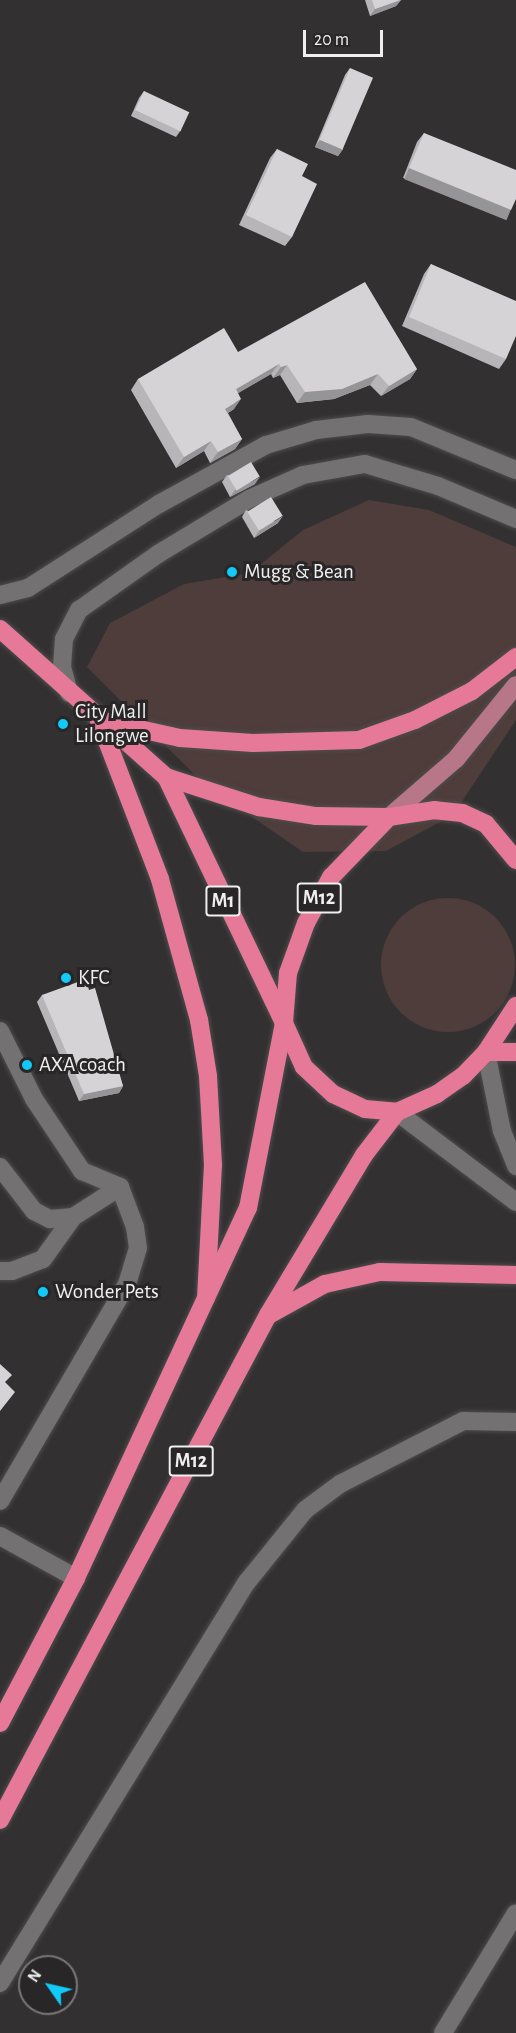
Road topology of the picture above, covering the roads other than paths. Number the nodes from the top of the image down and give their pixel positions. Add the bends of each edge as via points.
1 (516, 470) edge
2 (516, 519) edge
3 (0, 595) edge
4 (0, 629) edge
5 (516, 657) edge
6 (516, 685) edge
7 (69, 693) junction
8 (99, 720) junction
9 (166, 777) junction
10 (389, 817) junction
11 (516, 860) edge
12 (516, 1006) edge
13 (284, 1023) junction
14 (0, 1031) edge
15 (486, 1052) junction
16 (516, 1052) edge
17 (397, 1112) junction
18 (516, 1166) edge
19 (0, 1167) edge
20 (120, 1187) junction
21 (516, 1202) edge
22 (73, 1217) junction
23 (0, 1271) edge
24 (516, 1275) edge
25 (207, 1298) junction
26 (268, 1315) junction
27 (516, 1422) edge
28 (0, 1501) edge
29 (0, 1536) edge
30 (76, 1578) junction
31 (0, 1722) edge
32 (0, 1820) edge
33 (516, 1912) edge
34 (0, 1983) edge
35 (443, 2033) edge

1 - 3 street via 411,427 368,424 316,430 266,445 159,504 28,588
2 - 7 street via 428,482 365,464 303,475 249,499 158,554 79,610 64,639 62,667
4 - 7 highway, M1
5 - 8 highway via 472,691 415,720 358,740 263,744 180,738
6 - 10 main road via 456,759
7 - 8 highway, M1
8 - 9 highway, M1
8 - 25 highway via 160,879 199,1020 208,1076 213,1165
9 - 10 highway, M1 via 259,807 316,816
9 - 13 highway, M1
10 - 11 highway via 435,810 462,813 486,824
10 - 13 highway, M12 via 331,877 306,923 288,973
12 - 15 highway, M12
13 - 17 highway, M12 via 304,1067 333,1094 365,1109
13 - 25 highway, M12 via 249,1208
14 - 20 street via 34,1099 82,1171
15 - 16 highway
15 - 17 highway, M12 via 446,1088
15 - 18 street via 502,1131
17 - 21 street
17 - 26 highway, M12 via 364,1155
19 - 22 street via 34,1211 50,1219
20 - 22 street
20 - 28 street via 135,1227 136,1260 127,1284
22 - 23 street via 43,1259 12,1271
24 - 26 highway via 380,1272 325,1284
25 - 30 highway, M12
26 - 32 highway, M12
27 - 34 street via 463,1421 340,1484 305,1510 247,1582
29 - 30 street
30 - 31 highway, M12
33 - 35 street

